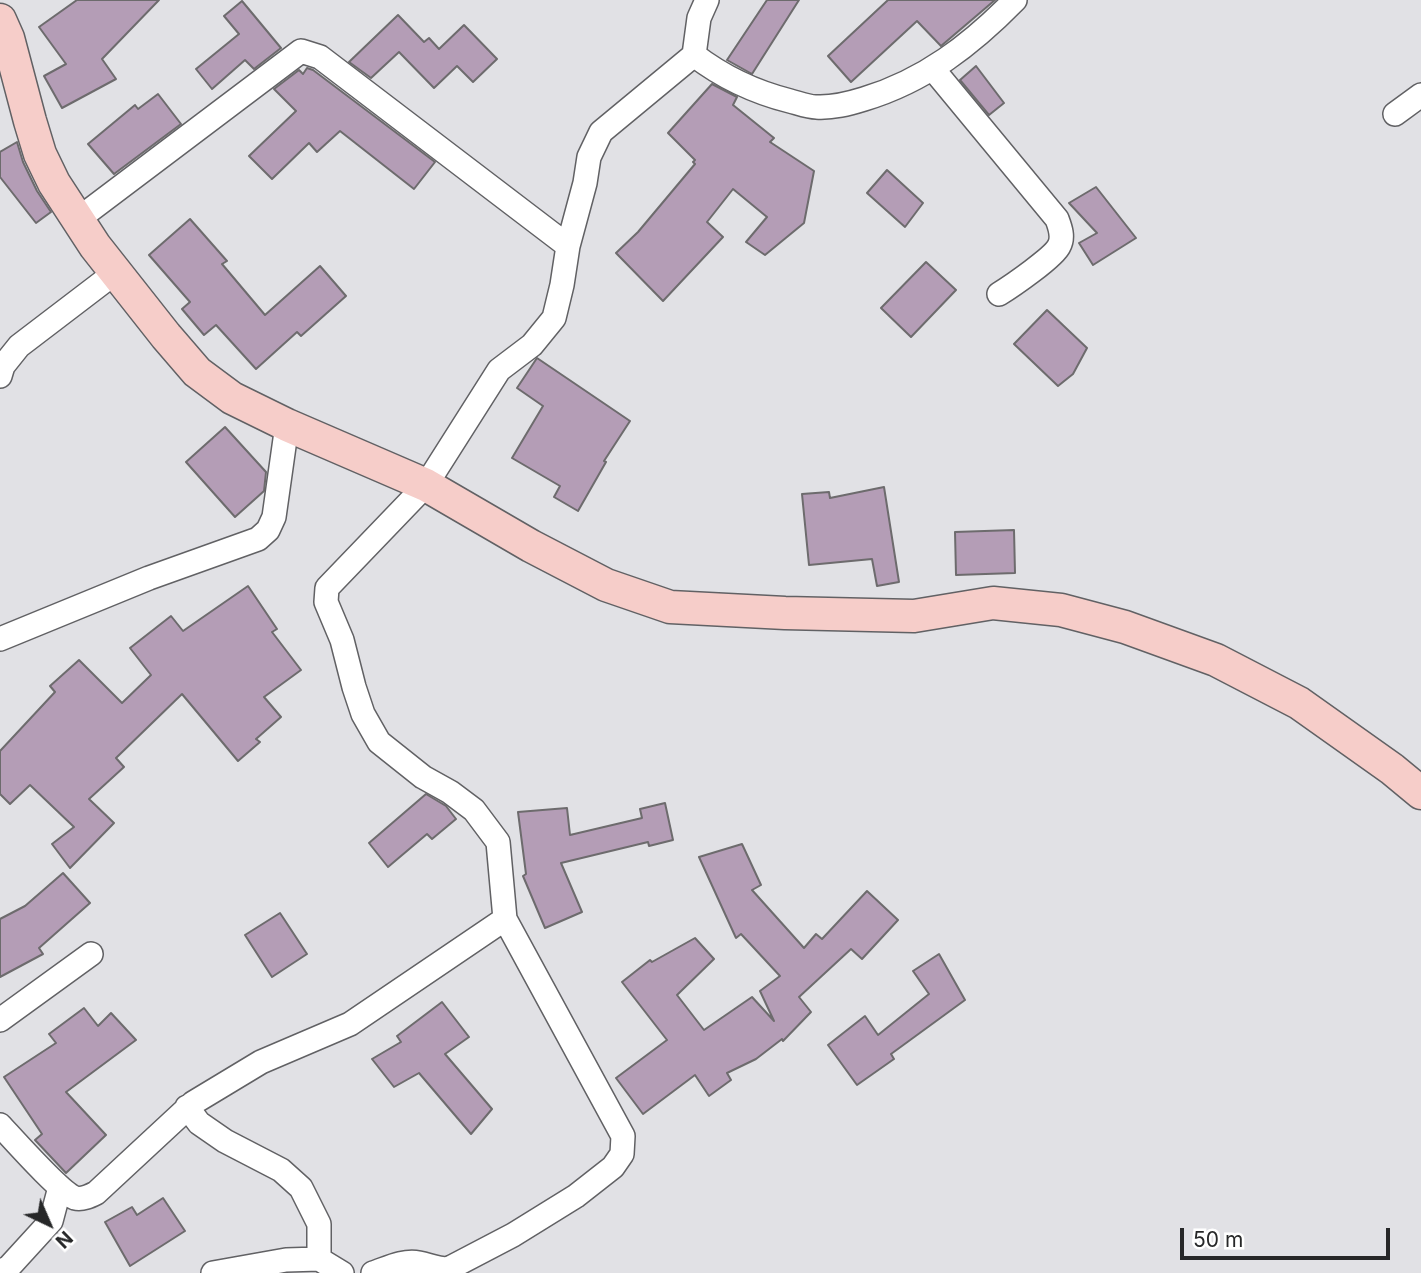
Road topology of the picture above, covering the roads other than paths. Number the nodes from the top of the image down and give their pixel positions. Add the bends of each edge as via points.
1 (707, 0) edge
2 (1014, 0) edge
3 (0, 20) edge
4 (694, 55) junction
5 (933, 69) junction
6 (1421, 95) edge
7 (1395, 114) dead end
8 (77, 220) junction
9 (568, 246) junction
10 (116, 272) junction
11 (999, 294) dead end
12 (0, 376) edge
13 (286, 425) junction
14 (426, 485) junction
15 (0, 639) edge
16 (1421, 793) edge
17 (505, 919) junction
18 (91, 954) dead end
19 (0, 1020) edge
20 (187, 1107) junction
21 (0, 1125) edge
22 (60, 1187) junction
23 (319, 1259) junction
24 (0, 1272) edge
25 (213, 1273) edge
26 (342, 1273) edge
27 (373, 1273) edge

1 - 4 street via 699,18
2 - 5 street
3 - 8 street via 40,154
4 - 5 street via 744,87 815,107 841,106 884,93
4 - 9 street via 601,132 589,157
5 - 11 street via 1057,219 1062,232 1059,247
6 - 7 street
8 - 9 street via 301,51 320,57
8 - 10 street
9 - 14 street via 554,318 532,345 499,370
10 - 12 street via 19,346
10 - 13 street via 197,372 232,398
13 - 14 street
13 - 15 street via 274,517 258,539
14 - 16 street via 606,585 670,607 914,616 993,603 1061,610 1125,627 1216,660 1298,703
14 - 17 street via 337,576 327,588 326,602 363,714 379,742 474,810 498,842
17 - 20 street via 350,1024 261,1062
17 - 27 street via 623,1136 622,1154 613,1167 576,1196 513,1236 448,1269 401,1263
18 - 19 street
20 - 22 street via 96,1193 76,1198
20 - 23 street via 225,1142 281,1170 301,1188 319,1224
21 - 22 street
22 - 24 street via 51,1220
23 - 25 street
23 - 26 street

